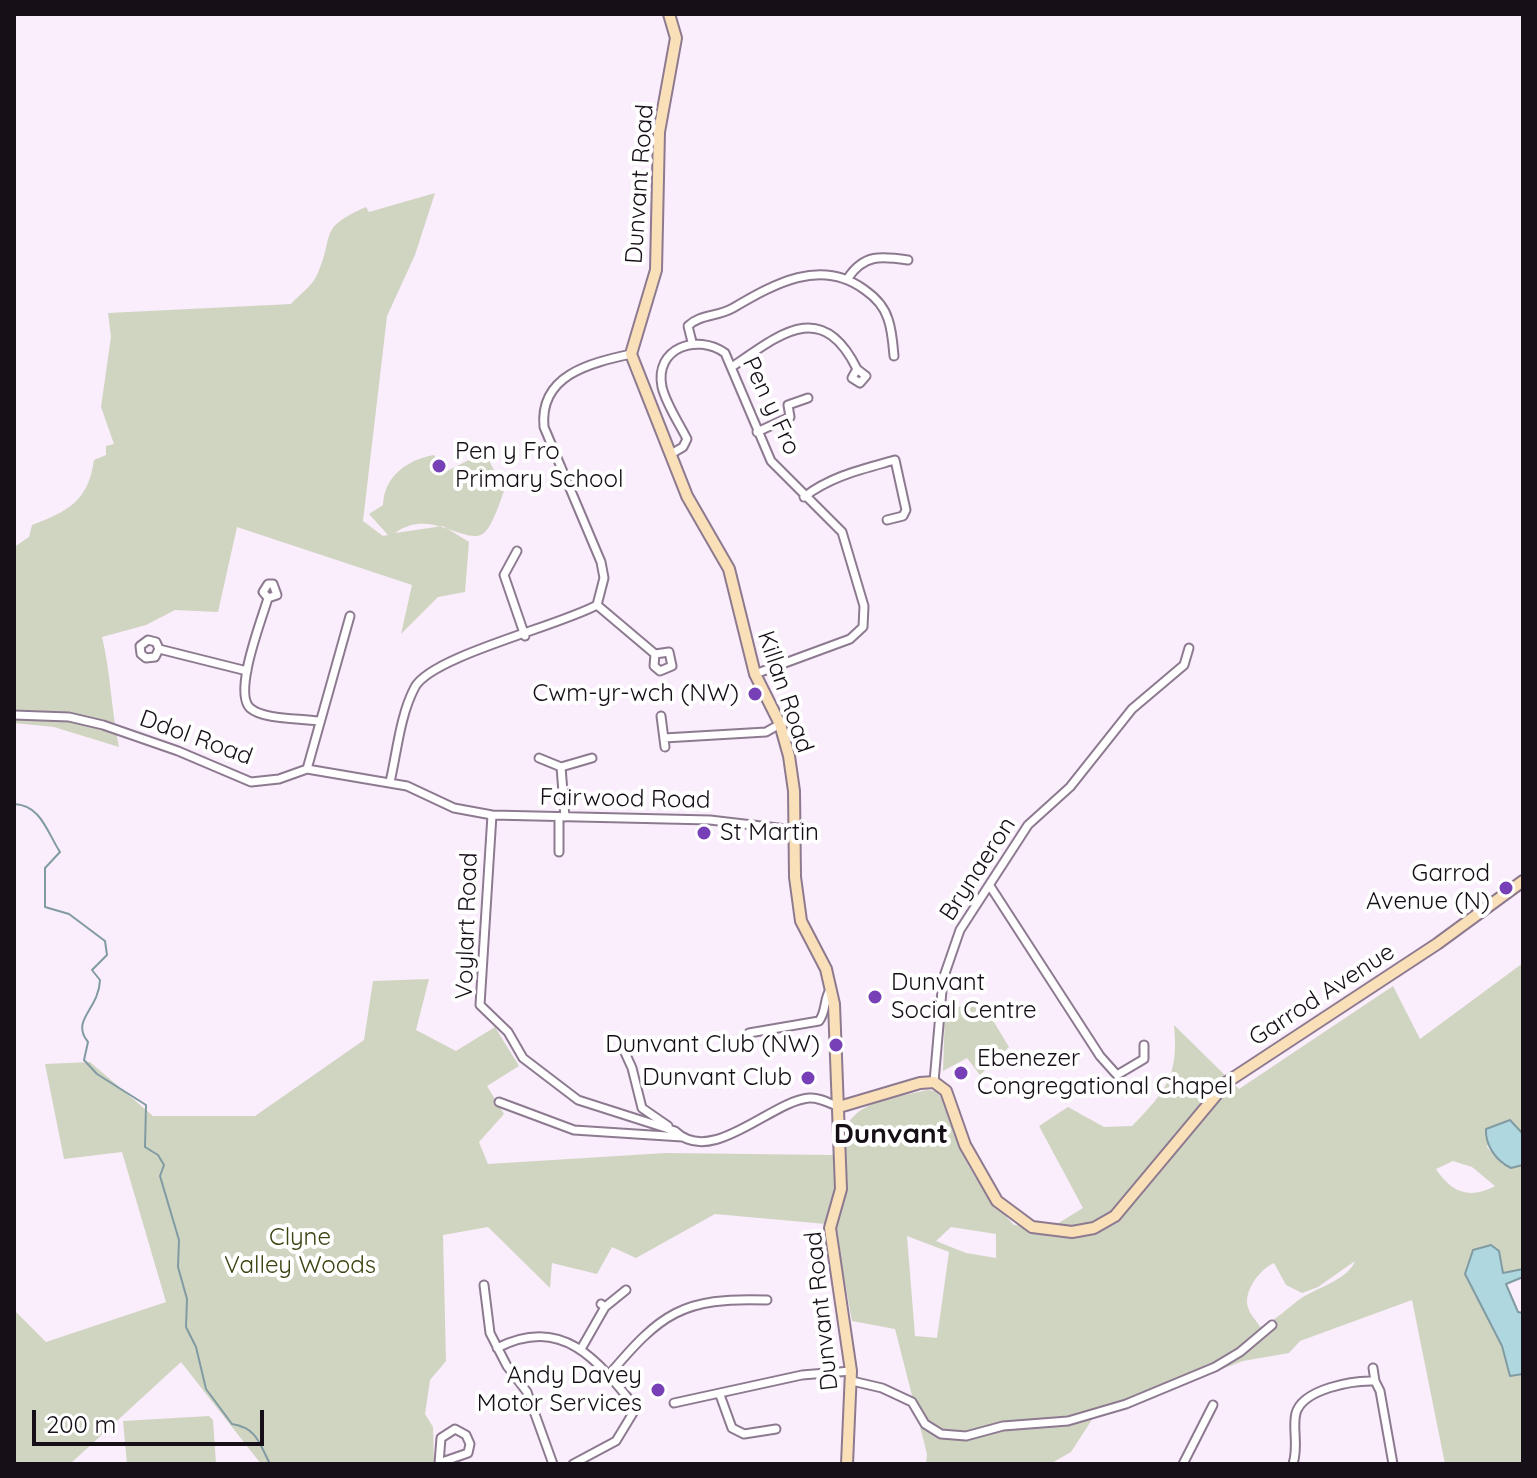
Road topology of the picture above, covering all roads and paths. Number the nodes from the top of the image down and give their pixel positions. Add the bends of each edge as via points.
1 (669, 14) edge
2 (908, 260) dead end
3 (848, 278) junction
4 (692, 342) junction
5 (631, 354) junction
6 (894, 356) dead end
7 (732, 367) junction
8 (857, 369) dead end
9 (808, 398) dead end
10 (757, 432) junction
11 (671, 454) junction
12 (804, 497) junction
13 (887, 520) dead end
14 (517, 551) dead end
15 (268, 598) dead end
16 (597, 605) junction
17 (350, 616) dead end
18 (525, 636) junction
19 (1189, 648) dead end
20 (159, 649) dead end
21 (655, 654) dead end
22 (247, 671) junction
23 (755, 674) junction
24 (14, 715) edge
25 (661, 716) dead end
26 (318, 721) junction
27 (780, 724) junction
28 (664, 738) junction
29 (665, 747) dead end
30 (539, 758) dead end
31 (592, 758) dead end
32 (561, 767) junction
33 (307, 769) junction
34 (390, 782) junction
35 (454, 808) joint
36 (492, 815) junction
37 (562, 817) junction
38 (795, 830) junction
39 (559, 852) dead end
40 (1523, 881) edge
41 (990, 886) junction
42 (831, 988) junction
43 (749, 1033) dead end
44 (1144, 1045) dead end
45 (622, 1046) dead end
46 (934, 1082) junction
47 (499, 1102) dead end
48 (839, 1107) junction
49 (679, 1134) junction
50 (484, 1283) dead end
51 (626, 1290) dead end
52 (767, 1300) dead end
53 (1272, 1325) dead end
54 (497, 1348) junction
55 (581, 1349) junction
56 (1373, 1368) dead end
57 (608, 1376) junction
58 (851, 1376) junction
59 (1375, 1381) junction
60 (720, 1395) junction
61 (674, 1403) dead end
62 (1213, 1405) dead end
63 (765, 1419) dead end
64 (439, 1464) edge
65 (553, 1464) edge
66 (573, 1464) edge
67 (847, 1464) edge
68 (1183, 1464) edge
69 (1293, 1464) edge
70 (1393, 1464) edge

1 - 5 main road, Dunvant Road via 676,38 659,132 656,270
2 - 3 street via 863,260
3 - 4 street via 815,274 787,280 725,312 696,318 688,326
3 - 6 street via 877,299 885,312
4 - 7 street, Pen y Fro via 711,343
4 - 11 street via 675,351 662,374 662,388 687,439
5 - 11 main road, Killan Road
5 - 16 street via 577,369 560,380 542,413 604,578
7 - 8 street via 780,335 816,327 845,345
7 - 10 street, Pen y Fro
9 - 10 street via 788,405 790,417
10 - 12 street, Pen y Fro via 771,461
11 - 23 main road, Killan Road via 687,496 729,569
12 - 13 street via 850,472 895,460 906,510
12 - 23 street, Pen y Fro via 842,532 864,606 863,627 850,639
14 - 18 street via 504,575
15 - 22 street
16 - 18 street
16 - 21 street
17 - 26 street
18 - 34 street via 438,666 417,683
19 - 41 street, Brynaeron via 1184,665 1132,709 1070,787 1028,825
20 - 22 street
22 - 26 street via 244,698 249,707
23 - 27 main road, Killan Road
24 - 33 street, Ddol Road via 69,717 103,725 251,782
25 - 28 street
26 - 33 street
27 - 28 street via 766,732
27 - 38 main road, Killan Road via 794,791
28 - 29 street
30 - 32 street
31 - 32 street
32 - 37 street
33 - 34 street, Ddol Road
34 - 35 street, Ddol Road
35 - 36 street, Fairwood Road
36 - 37 street, Fairwood Road
36 - 49 street, Voylart Road via 480,1005 508,1032 523,1058 578,1100
37 - 38 street, Fairwood Road via 710,820
37 - 39 street
38 - 42 main road, Killan Road via 801,921
40 - 46 main road, Garrod Avenue via 1227,1082 1132,1200 1094,1228 1054,1232 1032,1227 997,1201 965,1145 946,1091
41 - 44 street via 1117,1075 1144,1059
41 - 46 street, Brynaeron via 960,930 943,979
42 - 43 street via 819,1021
42 - 48 main road, Killan Road
45 - 49 street via 642,1108
46 - 48 main road
47 - 49 street via 574,1130
48 - 49 street, Voylart Road via 805,1098 732,1135 713,1140
48 - 58 main road, Dunvant Road via 841,1189 830,1228
50 - 54 street
51 - 55 street via 603,1306
52 - 57 street via 721,1300 663,1318
53 - 58 street via 1215,1367 1126,1404 1068,1421 1003,1426 966,1436 941,1434 925,1424 912,1402
54 - 55 street via 519,1337 550,1335
54 - 65 street via 527,1392
55 - 57 street
56 - 59 street
57 - 66 street via 636,1408 616,1441
58 - 60 street via 802,1375
58 - 67 main road, Dunvant Road
59 - 69 street via 1342,1383 1302,1402 1296,1412
59 - 70 street
60 - 61 street
60 - 63 street via 732,1428 744,1434 772,1428
62 - 68 street
64 - 64 street via 441,1438 461,1431 470,1444 468,1453

